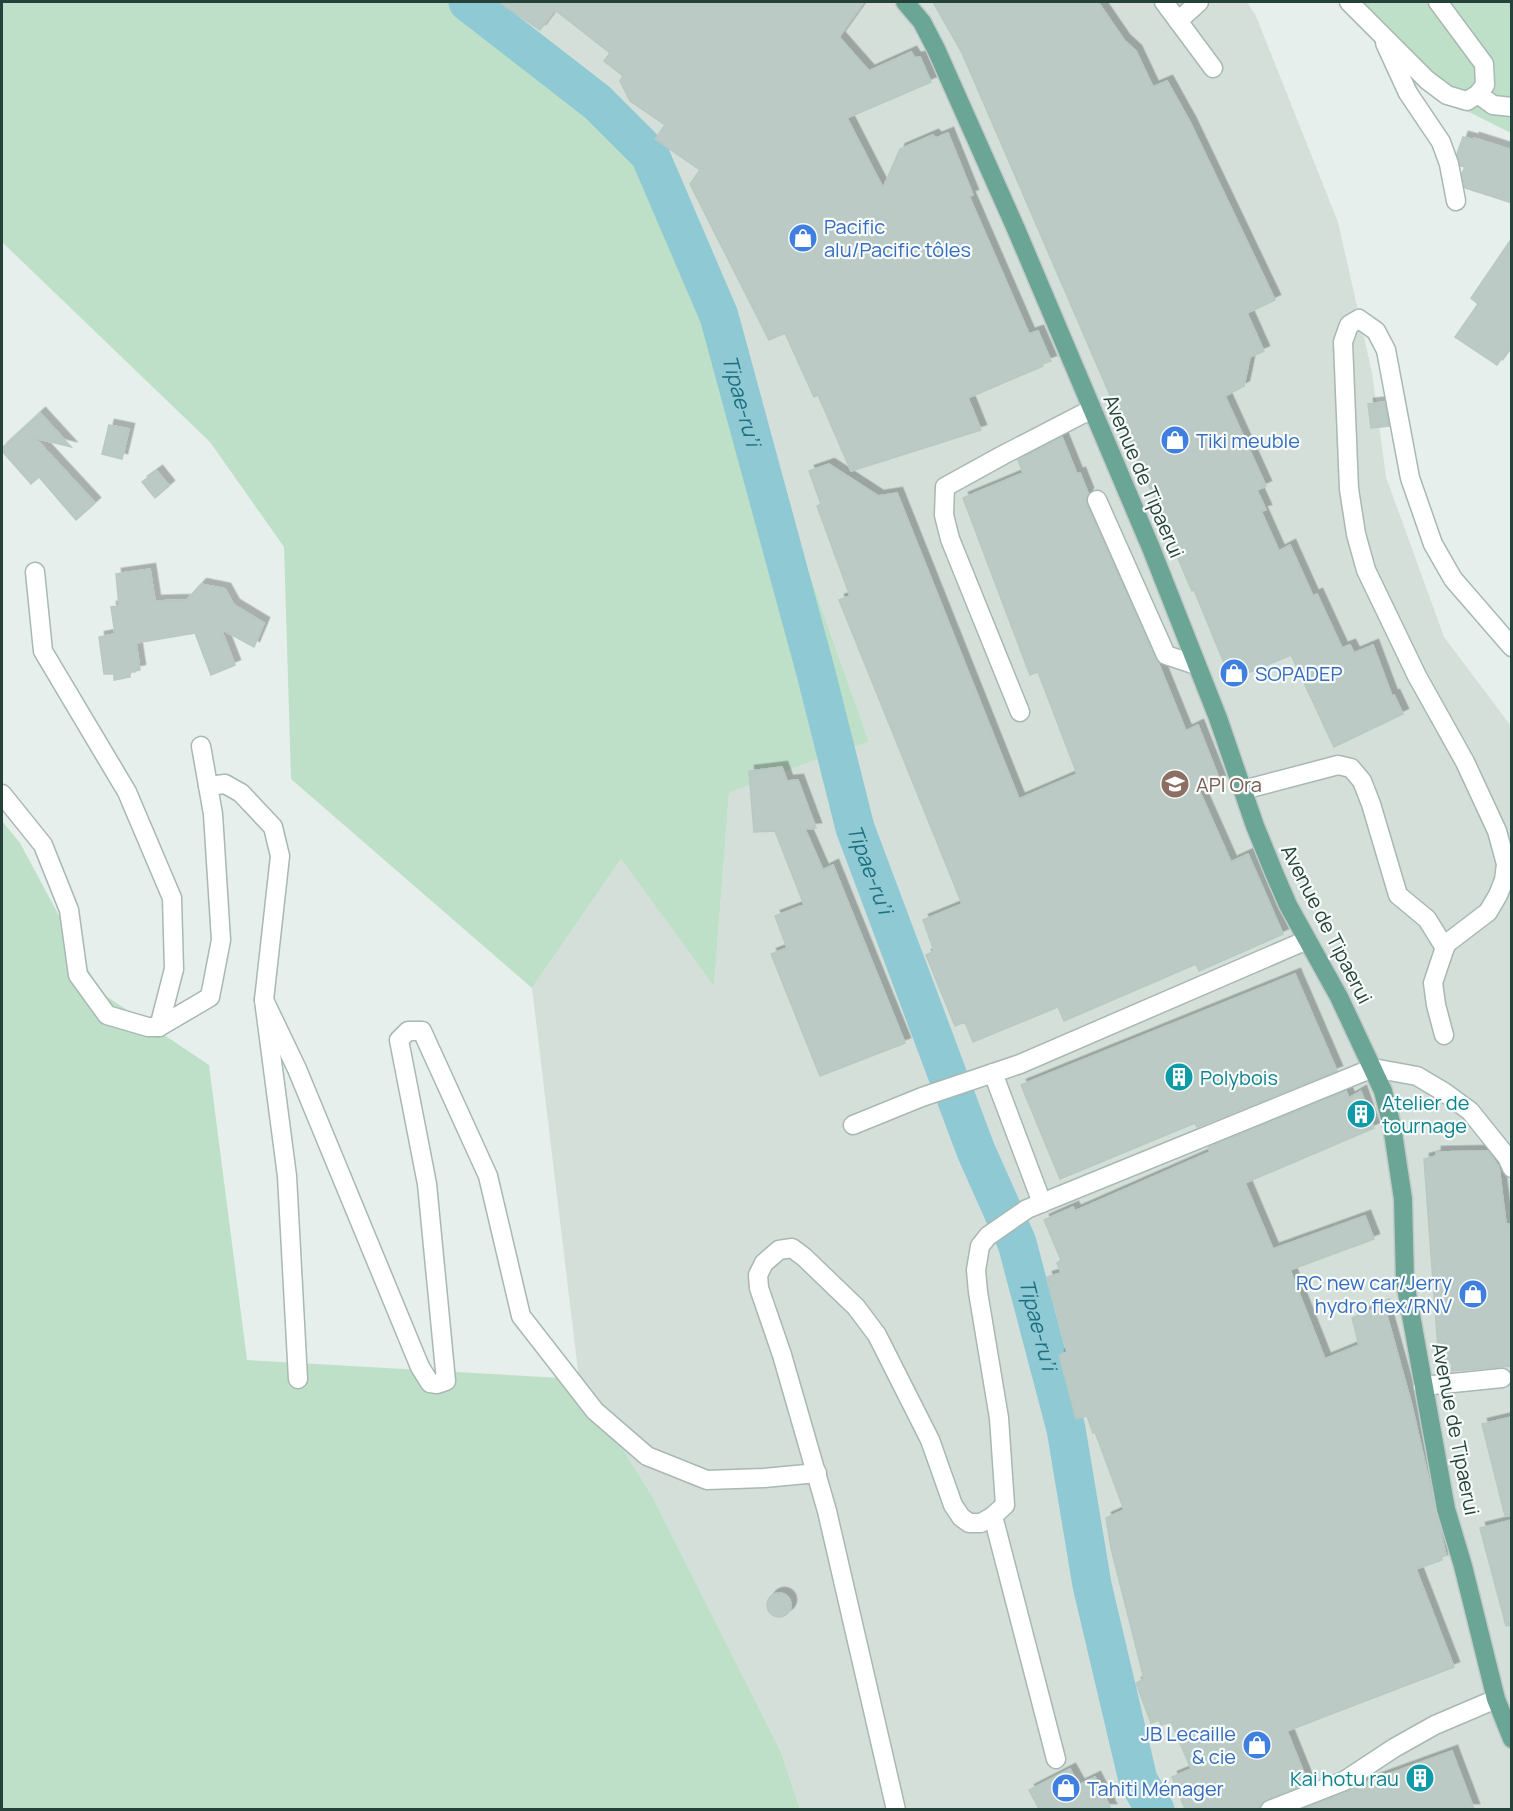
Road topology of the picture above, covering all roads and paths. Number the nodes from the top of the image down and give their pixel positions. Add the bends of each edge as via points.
1 (905, 2) edge
2 (1164, 2) edge
3 (1199, 2) edge
4 (1349, 2) edge
5 (1437, 2) edge
6 (1178, 21) junction
7 (1382, 36) junction
8 (1213, 68) dead end
9 (1478, 94) junction
10 (1512, 107) edge
11 (1456, 201) dead end
12 (1092, 409) junction
13 (1097, 500) dead end
14 (34, 572) dead end
15 (1512, 647) edge
16 (1196, 665) junction
17 (1020, 712) dead end
18 (201, 746) dead end
19 (208, 786) junction
20 (1243, 790) junction
21 (2, 794) edge
22 (1307, 940) junction
23 (1444, 948) junction
24 (264, 1000) junction
25 (159, 1027) junction
26 (1444, 1035) dead end
27 (1373, 1068) junction
28 (993, 1072) junction
29 (853, 1125) dead end
30 (1512, 1168) edge
31 (1035, 1206) junction
32 (1502, 1378) dead end
33 (298, 1379) dead end
34 (1423, 1386) junction
35 (817, 1473) junction
36 (993, 1516) junction
37 (1496, 1699) junction
38 (1512, 1739) edge
39 (1056, 1759) dead end
40 (896, 1809) edge
41 (1270, 1809) edge

1 - 12 main road, Avenue de Tipaerui via 922,22 936,49
2 - 6 street
3 - 6 street
4 - 7 street
5 - 9 street via 1484,64 1485,85
6 - 8 street
7 - 9 street via 1447,95 1467,101
7 - 11 street via 1407,93 1441,142
9 - 10 street via 1493,105
12 - 16 main road, Avenue de Tipaerui
12 - 17 street via 945,487 944,515 950,539
13 - 16 street via 1166,655
14 - 25 street via 43,651 127,792 172,898 174,969
15 - 23 street via 1453,579 1433,544 1410,478 1386,350 1376,331 1359,319 1349,325 1342,342 1349,489 1356,534 1366,570 1417,676 1465,762 1497,831 1506,864 1504,880 1488,912
16 - 20 main road, Avenue de Tipaerui
18 - 19 street
19 - 24 street via 225,784 241,793 273,827 277,842 280,856
19 - 25 street via 221,940 210,997
20 - 22 main road, Avenue de Tipaerui via 1283,895
20 - 23 street via 1338,765 1351,768 1362,781 1371,804 1398,895 1427,919
21 - 25 street via 43,844 69,910 78,975 107,1015
22 - 27 main road, Avenue de Tipaerui
22 - 28 street via 1020,1064
23 - 26 street via 1433,983
24 - 33 street via 287,1176
24 - 35 street via 430,1383 446,1381 427,1184 399,1040 408,1031 422,1031 488,1176 521,1316 595,1411 647,1456 707,1480
27 - 30 street via 1417,1076 1444,1092 1470,1111
27 - 31 street
27 - 34 main road, Avenue de Tipaerui via 1392,1126 1403,1199 1405,1282
28 - 29 street
28 - 31 street
31 - 36 street via 988,1236 980,1246 976,1270 999,1418 1005,1505
32 - 34 street
34 - 37 main road, Avenue de Tipaerui via 1446,1509
35 - 36 street via 759,1288 758,1275 764,1263 779,1250 792,1248 871,1326 930,1440 961,1517 969,1523 981,1523
35 - 40 street
36 - 39 street
37 - 38 main road, Avenue de Tipaerui
37 - 41 street via 1436,1725 1344,1781

